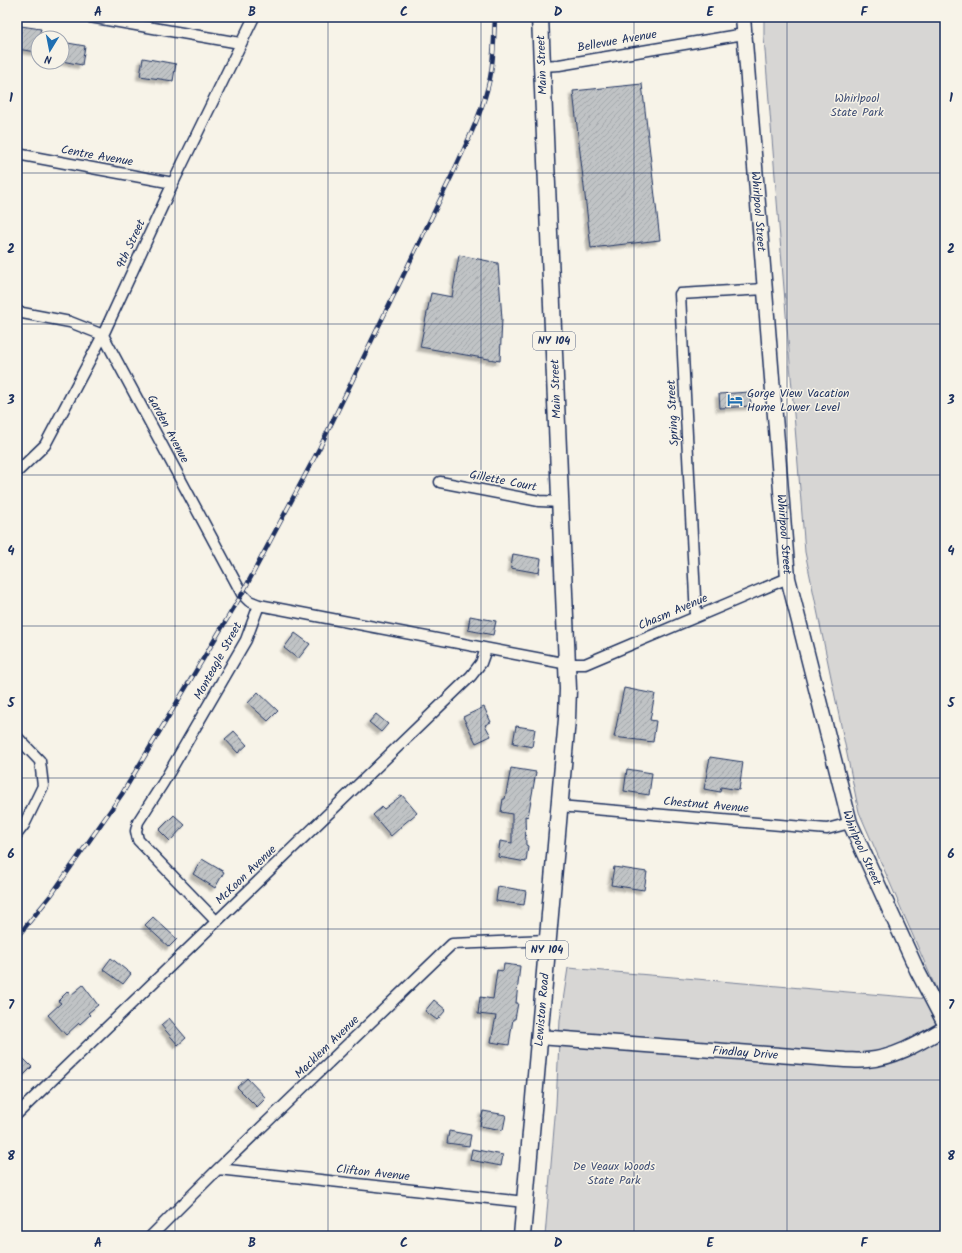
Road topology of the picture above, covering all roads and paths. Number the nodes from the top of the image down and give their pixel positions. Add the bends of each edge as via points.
1 (90, 17) edge
2 (254, 17) edge
3 (540, 17) edge
4 (743, 17) edge
5 (744, 34) junction
6 (240, 43) junction
7 (542, 66) junction
8 (17, 154) edge
9 (173, 183) junction
10 (765, 289) junction
11 (17, 312) edge
12 (103, 335) junction
13 (17, 472) edge
14 (440, 482) dead end
15 (562, 502) junction
16 (788, 578) junction
17 (260, 605) junction
18 (696, 617) junction
19 (486, 649) junction
20 (568, 664) junction
21 (17, 737) edge
22 (559, 806) junction
23 (850, 824) junction
24 (17, 834) edge
25 (216, 921) junction
26 (548, 940) junction
27 (945, 1024) edge
28 (945, 1028) edge
29 (539, 1037) junction
30 (17, 1114) edge
31 (218, 1169) junction
32 (525, 1202) junction
33 (151, 1236) edge
34 (522, 1236) edge

1 - 6 street
2 - 6 street, 9th Street
3 - 7 main road, Main Street / NY 104
4 - 5 street, Whirlpool Street
5 - 7 street, Bellevue Avenue
5 - 10 street, Whirlpool Street
6 - 9 street, 9th Street
7 - 15 main road, Main Street / NY 104
8 - 9 street, Centre Avenue
9 - 12 street, 9th Street
10 - 16 street, Whirlpool Street
10 - 18 street, Spring Street via 680,294
11 - 12 street via 70,322
12 - 13 street, 9th Street via 45,445
12 - 17 street, Garden Avenue via 242,594 249,601
14 - 15 street, Gillette Court via 539,501
15 - 20 main road, Main Street / NY 104
16 - 18 street, Chasm Avenue
16 - 23 street, Whirlpool Street
17 - 19 street
17 - 25 street, Monteagle Street via 246,640 136,826 138,840
18 - 20 street, Chasm Avenue via 585,664
19 - 20 street
19 - 25 street, McKoon Avenue via 481,663 471,676
20 - 22 main road, Lewiston Road / NY 104 via 567,718
21 - 24 street via 40,761 43,786
22 - 23 street, Chestnut Avenue via 827,829
22 - 26 main road, Lewiston Road / NY 104
23 - 27 street, Whirlpool Street via 917,970
25 - 30 street, McKoon Avenue
26 - 29 main road, Lewiston Road / NY 104
26 - 31 street, Macklem Avenue via 452,944
28 - 29 street, Findlay Drive via 891,1056 868,1060
29 - 32 main road, Lewiston Road / NY 104
31 - 32 street, Clifton Avenue
31 - 33 street, Macklem Avenue
32 - 34 main road, Lewiston Road / NY 104

